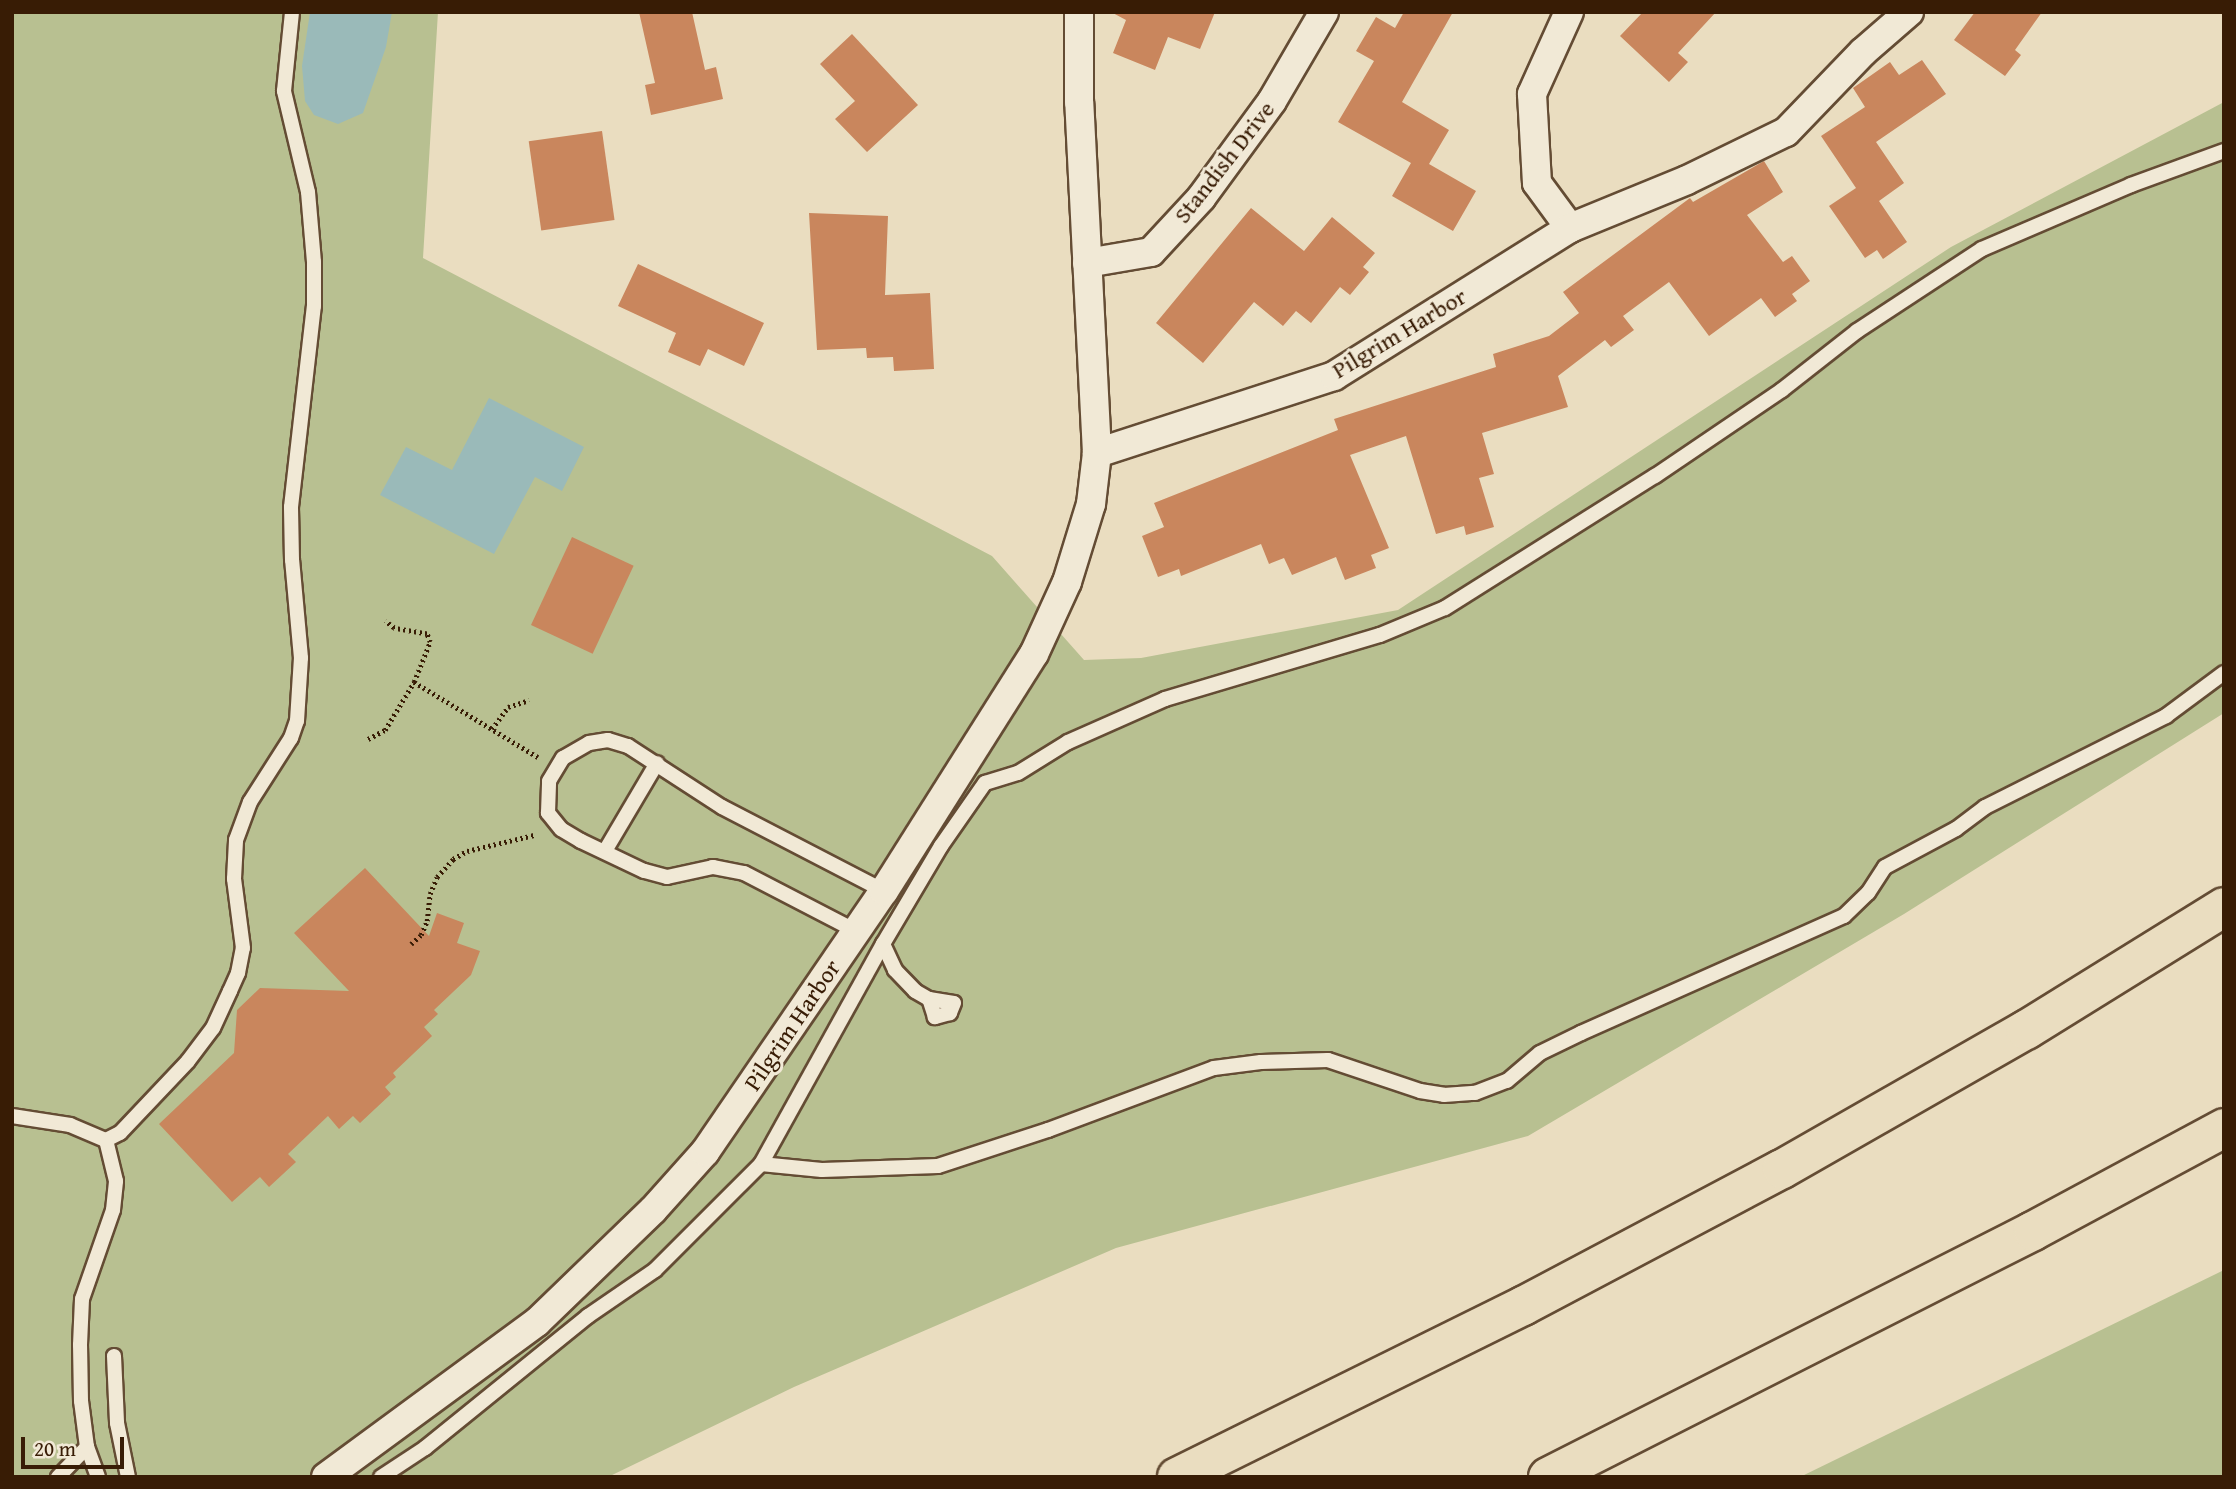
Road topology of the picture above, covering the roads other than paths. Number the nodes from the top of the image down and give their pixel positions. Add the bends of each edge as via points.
1 (292, 12) edge
2 (1079, 12) edge
3 (1324, 12) edge
4 (1569, 12) edge
5 (1909, 12) edge
6 (2224, 151) edge
7 (1570, 228) junction
8 (1087, 263) junction
9 (1097, 453) junction
10 (2224, 673) edge
11 (657, 763) junction
12 (605, 851) junction
13 (884, 891) junction
14 (2224, 907) edge
15 (856, 931) junction
16 (883, 944) junction
17 (929, 999) dead end
18 (12, 1116) edge
19 (2224, 1128) edge
20 (106, 1140) junction
21 (761, 1164) junction
22 (114, 1356) dead end
23 (87, 1447) junction
24 (58, 1477) edge
25 (98, 1477) edge
26 (128, 1477) edge
27 (327, 1477) edge
28 (381, 1477) edge
29 (1177, 1477) edge
30 (1548, 1477) edge

1 - 20 lane via 284,91 308,192 314,262 314,306 291,507 301,657 297,721 250,802 236,840 234,880 243,948 230,991 213,1028 187,1061 120,1133
2 - 8 street, Pilgrim Harbor
3 - 8 street, Standish Drive via 1264,112 1201,198 1151,252
4 - 7 street via 1532,94 1537,183
5 - 7 street, Pilgrim Harbor via 1786,132 1687,180
6 - 16 lane via 1982,248 1654,476 1446,608 1380,635 1165,699 1068,742 1018,773 985,783
7 - 9 street, Pilgrim Harbor via 1334,376
8 - 9 street, Pilgrim Harbor
9 - 13 street, Pilgrim Harbor via 1087,517 1067,582 1034,654
10 - 21 lane via 2166,716 1985,807 1956,829 1885,867 1868,893 1844,916 1581,1033 1540,1053 1507,1081 1475,1093 1420,1091 1328,1059 1261,1062 1214,1068 938,1166 822,1170
11 - 12 lane
11 - 12 lane via 628,746 597,740 563,758 549,781 548,813 581,841
11 - 13 lane via 722,807
12 - 15 lane via 667,877 713,867 744,873
13 - 15 street, Pilgrim Harbor
14 - 29 highway via 2026,1030 1782,1169 1523,1306
15 - 27 street, Pilgrim Harbor via 705,1152 653,1210 537,1322
16 - 17 lane via 902,981
16 - 21 lane
18 - 20 lane via 70,1125
19 - 30 highway via 2022,1237
20 - 23 lane via 116,1181 113,1210 82,1299 81,1401
21 - 28 lane via 655,1270 588,1316 425,1448
22 - 26 lane via 117,1423
23 - 24 lane
23 - 25 lane

